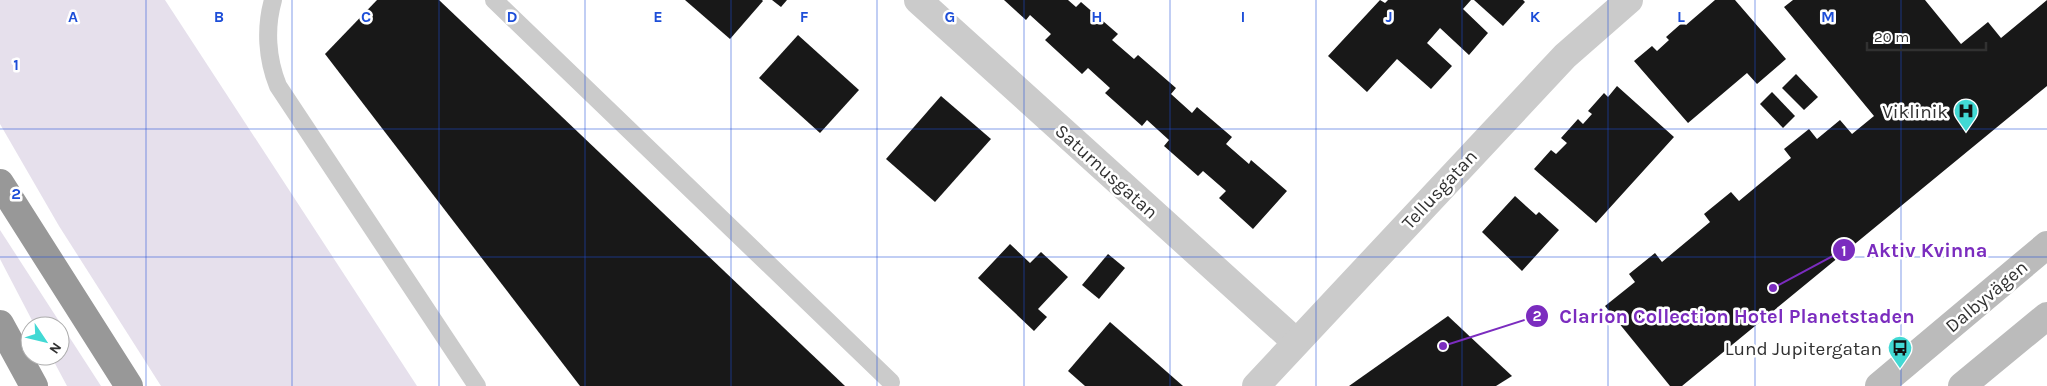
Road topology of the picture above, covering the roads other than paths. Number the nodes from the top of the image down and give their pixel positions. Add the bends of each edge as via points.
1 (273, 0) edge
2 (494, 0) edge
3 (918, 0) edge
4 (1629, 0) edge
5 (0, 183) edge
6 (2047, 245) edge
7 (2047, 316) edge
8 (0, 324) edge
9 (1296, 342) junction
10 (890, 382) dead end
11 (34, 386) edge
12 (129, 386) edge
13 (477, 386) edge
14 (1256, 386) edge
15 (1879, 386) edge
16 (1962, 386) edge

1 - 13 lane via 269,14 269,43 278,86
2 - 10 lane
3 - 9 street, Saturnusgatan
4 - 9 street, Tellusgatan via 1565,56
5 - 12 highway
6 - 15 main road, Dalbyvägen
7 - 16 main road
8 - 11 highway
9 - 14 street, Tellusgatan

